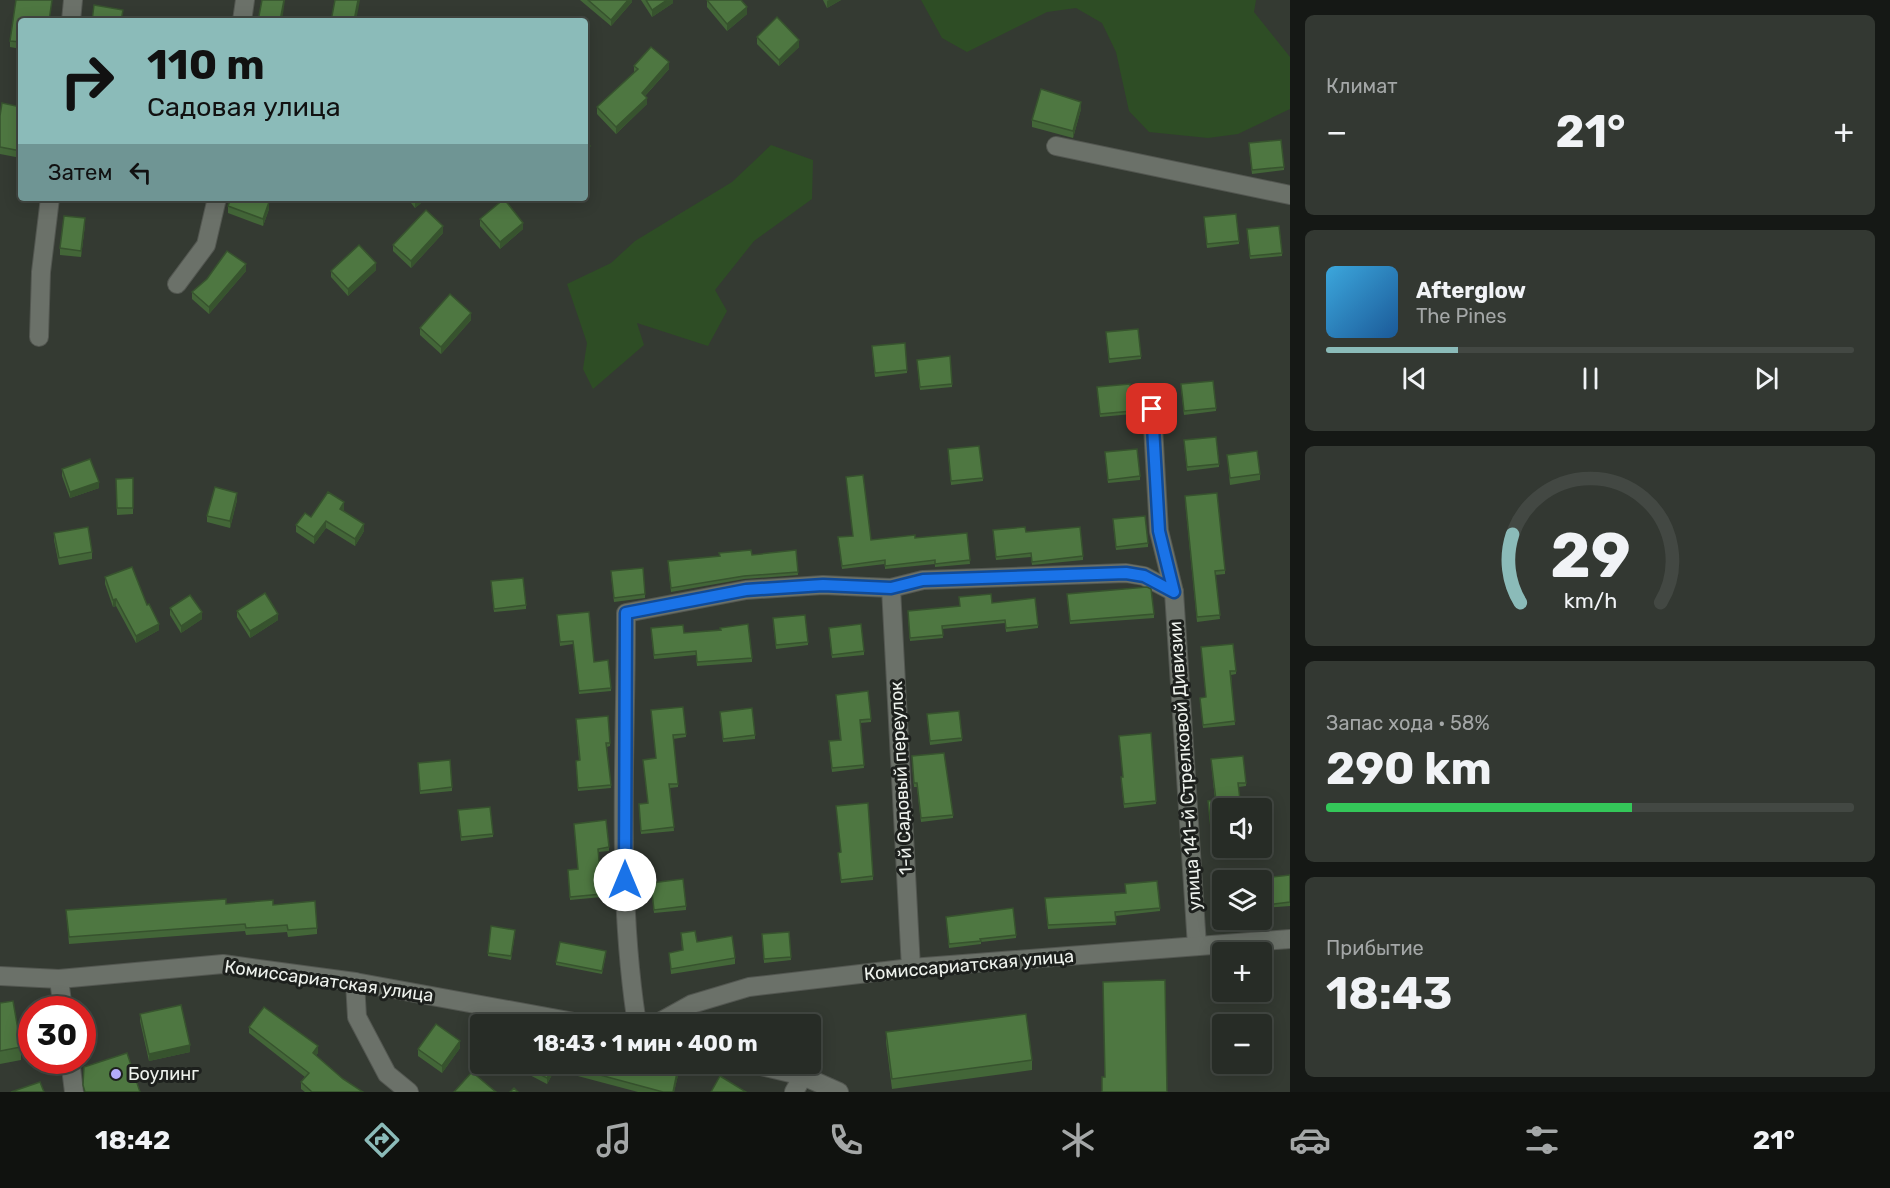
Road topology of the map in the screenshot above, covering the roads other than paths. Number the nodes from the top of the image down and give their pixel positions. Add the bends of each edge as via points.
1 (73, 0) edge
2 (245, 0) edge
3 (71, 18) edge
4 (242, 18) edge
5 (1056, 146) dead end
6 (1290, 195) edge
7 (50, 201) edge
8 (216, 201) edge
9 (177, 284) dead end
10 (39, 337) dead end
11 (1152, 409) dead end
12 (891, 588) junction
13 (1174, 592) junction
14 (1290, 939) edge
15 (1197, 946) junction
16 (911, 968) junction
17 (0, 976) edge
18 (59, 979) junction
19 (355, 982) junction
20 (61, 996) edge
21 (530, 1014) edge
22 (635, 1014) edge
23 (674, 1014) edge
24 (72, 1074) edge
25 (795, 1074) edge
26 (803, 1076) junction
27 (74, 1092) edge
28 (409, 1092) edge
29 (794, 1092) edge
30 (839, 1092) edge

1 - 3 street
2 - 4 street
5 - 6 street
7 - 10 street via 41,272
8 - 9 street via 206,245
11 - 13 street, улица 141-й Стрелковой Дивизии via 1159,531
12 - 13 street via 923,580 1126,573 1144,576
12 - 16 street, 1-й Садовый переулок
12 - 22 street via 823,585 746,590 626,613 625,880
13 - 15 street, улица 141-й Стрелковой Дивизии
14 - 15 street, Комиссариатская улица
15 - 16 street, Комиссариатская улица
16 - 23 street, Комиссариатская улица via 749,987 692,1004
17 - 18 street, Комиссариатская улица
18 - 19 street, Комиссариатская улица via 223,964
18 - 20 street
19 - 21 street, Комиссариатская улица
19 - 28 street via 357,1017 387,1074
24 - 27 street
25 - 26 street
26 - 29 street
26 - 30 street

